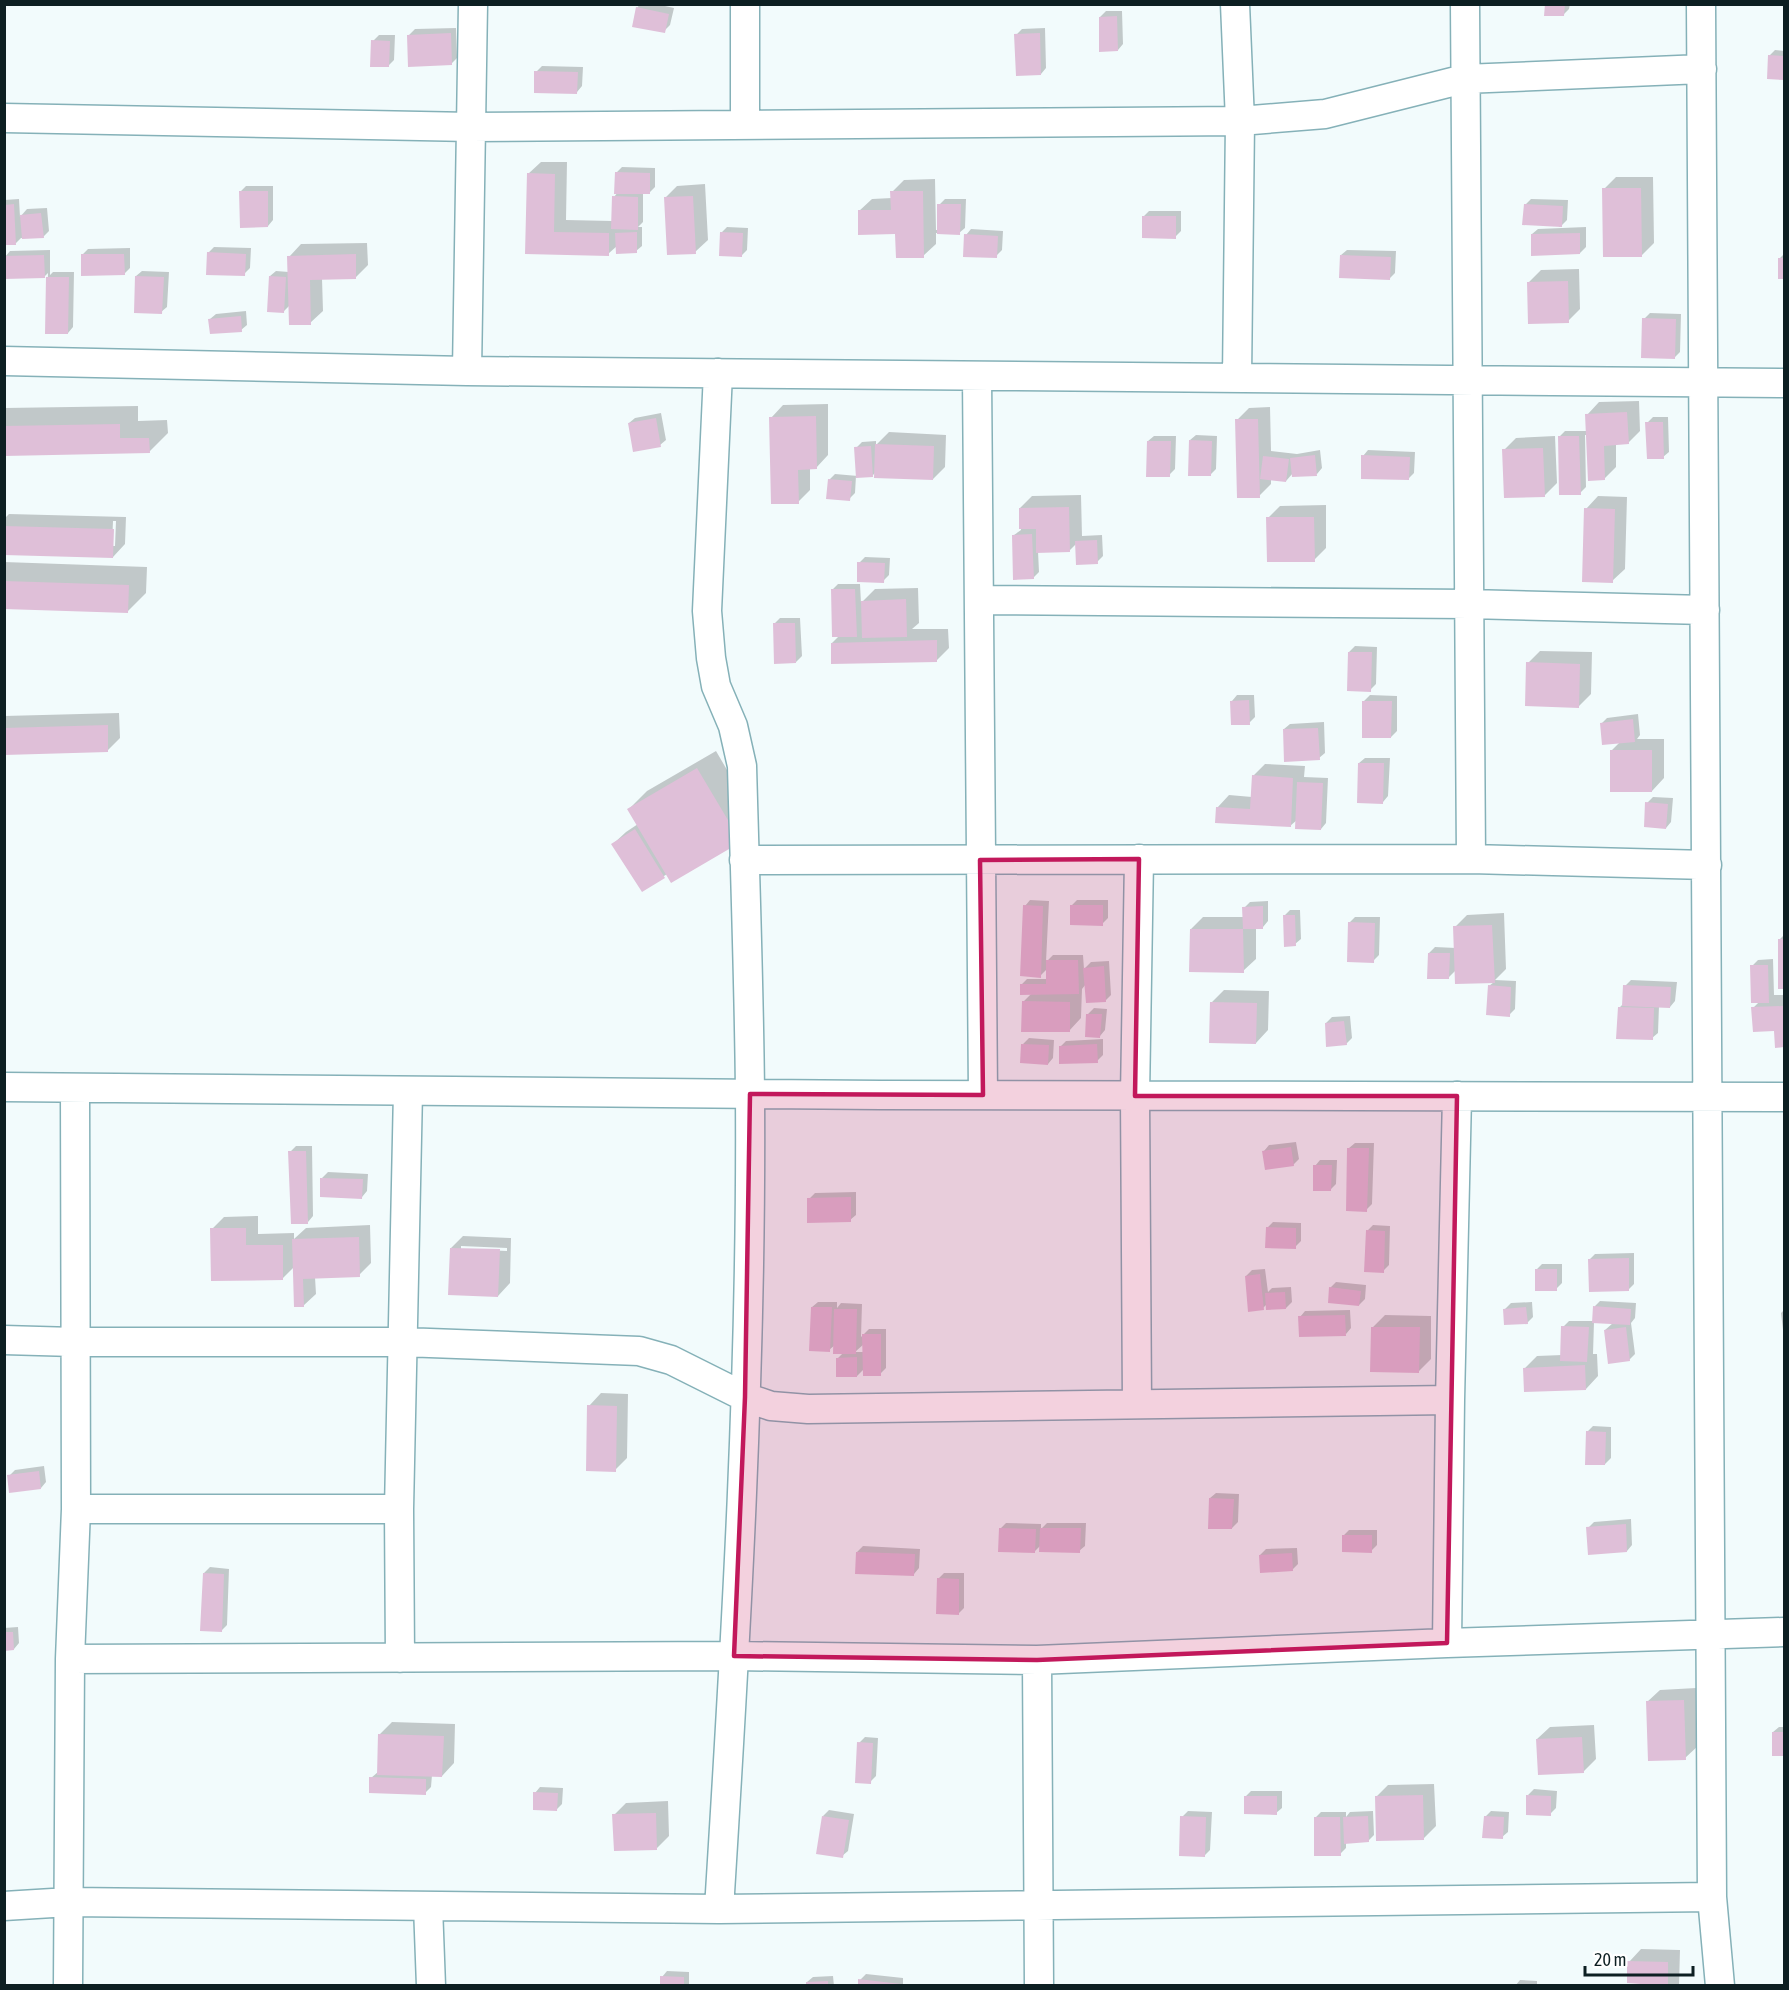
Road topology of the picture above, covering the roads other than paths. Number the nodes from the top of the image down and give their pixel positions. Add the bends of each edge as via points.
1 (473, 4) edge
2 (745, 4) edge
3 (1235, 4) edge
4 (1465, 4) edge
5 (1701, 4) edge
6 (1702, 69) junction
7 (1464, 79) junction
8 (4, 118) edge
9 (1240, 121) junction
10 (745, 125) junction
11 (471, 127) junction
12 (4, 361) edge
13 (467, 371) junction
14 (718, 373) junction
15 (977, 376) junction
16 (1237, 378) junction
17 (1466, 380) junction
18 (1704, 383) junction
19 (1785, 383) edge
20 (978, 600) junction
21 (1469, 604) junction
22 (1705, 610) junction
23 (1138, 859) junction
24 (1471, 859) junction
25 (744, 860) junction
26 (980, 860) junction
27 (1707, 865) junction
28 (4, 1087) edge
29 (75, 1088) junction
30 (408, 1091) junction
31 (750, 1094) junction
32 (983, 1095) junction
33 (1135, 1096) junction
34 (1458, 1096) junction
35 (1708, 1097) junction
36 (1785, 1097) edge
37 (4, 1340) edge
38 (75, 1342) junction
39 (403, 1342) junction
40 (745, 1397) junction
41 (1450, 1400) junction
42 (1137, 1404) junction
43 (76, 1509) junction
44 (399, 1509) junction
45 (1785, 1632) edge
46 (1711, 1636) junction
47 (1447, 1642) junction
48 (734, 1656) junction
49 (400, 1658) junction
50 (70, 1659) junction
51 (1037, 1660) junction
52 (1712, 1898) junction
53 (69, 1902) junction
54 (4, 1906) edge
55 (428, 1906) junction
56 (1039, 1906) junction
57 (719, 1910) junction
58 (68, 1986) edge
59 (431, 1986) edge
60 (1039, 1986) edge
61 (1720, 1986) edge

1 - 11 street
2 - 10 street
3 - 9 street
4 - 7 street
5 - 6 street
6 - 7 street
6 - 18 street
7 - 9 street via 1325,114
7 - 17 street
8 - 11 street
9 - 10 street
9 - 16 street
10 - 11 street
11 - 13 street
12 - 13 street
13 - 14 street
14 - 15 street
14 - 25 street via 707,611 716,686 733,726 742,766
15 - 16 street
15 - 20 street
16 - 17 street
17 - 18 street
17 - 21 street
18 - 19 street
18 - 22 street
20 - 21 street
20 - 26 street
21 - 22 street
21 - 24 street
22 - 27 street
23 - 24 street
23 - 26 street
23 - 33 street
24 - 27 street
25 - 26 street
25 - 31 street
26 - 32 street
27 - 35 street
28 - 29 street
29 - 30 street
29 - 38 street
30 - 31 street
30 - 39 street
31 - 32 street
31 - 40 street
32 - 33 street
33 - 34 street
33 - 42 street
34 - 35 street
34 - 41 street
35 - 36 street
35 - 46 street
37 - 38 street
38 - 39 street
38 - 43 street
39 - 40 street via 639,1350 671,1360
39 - 44 street
40 - 42 street via 771,1406 808,1408
40 - 48 street
41 - 42 street
41 - 47 street
43 - 44 street
43 - 50 street
44 - 49 street
45 - 46 street
46 - 47 street
46 - 52 street
47 - 51 street
48 - 49 street
48 - 51 street
48 - 57 street
49 - 50 street
50 - 53 street
51 - 56 street
52 - 56 street
52 - 61 street
53 - 54 street
53 - 55 street
53 - 58 street
55 - 57 street
55 - 59 street
56 - 57 street
56 - 60 street

